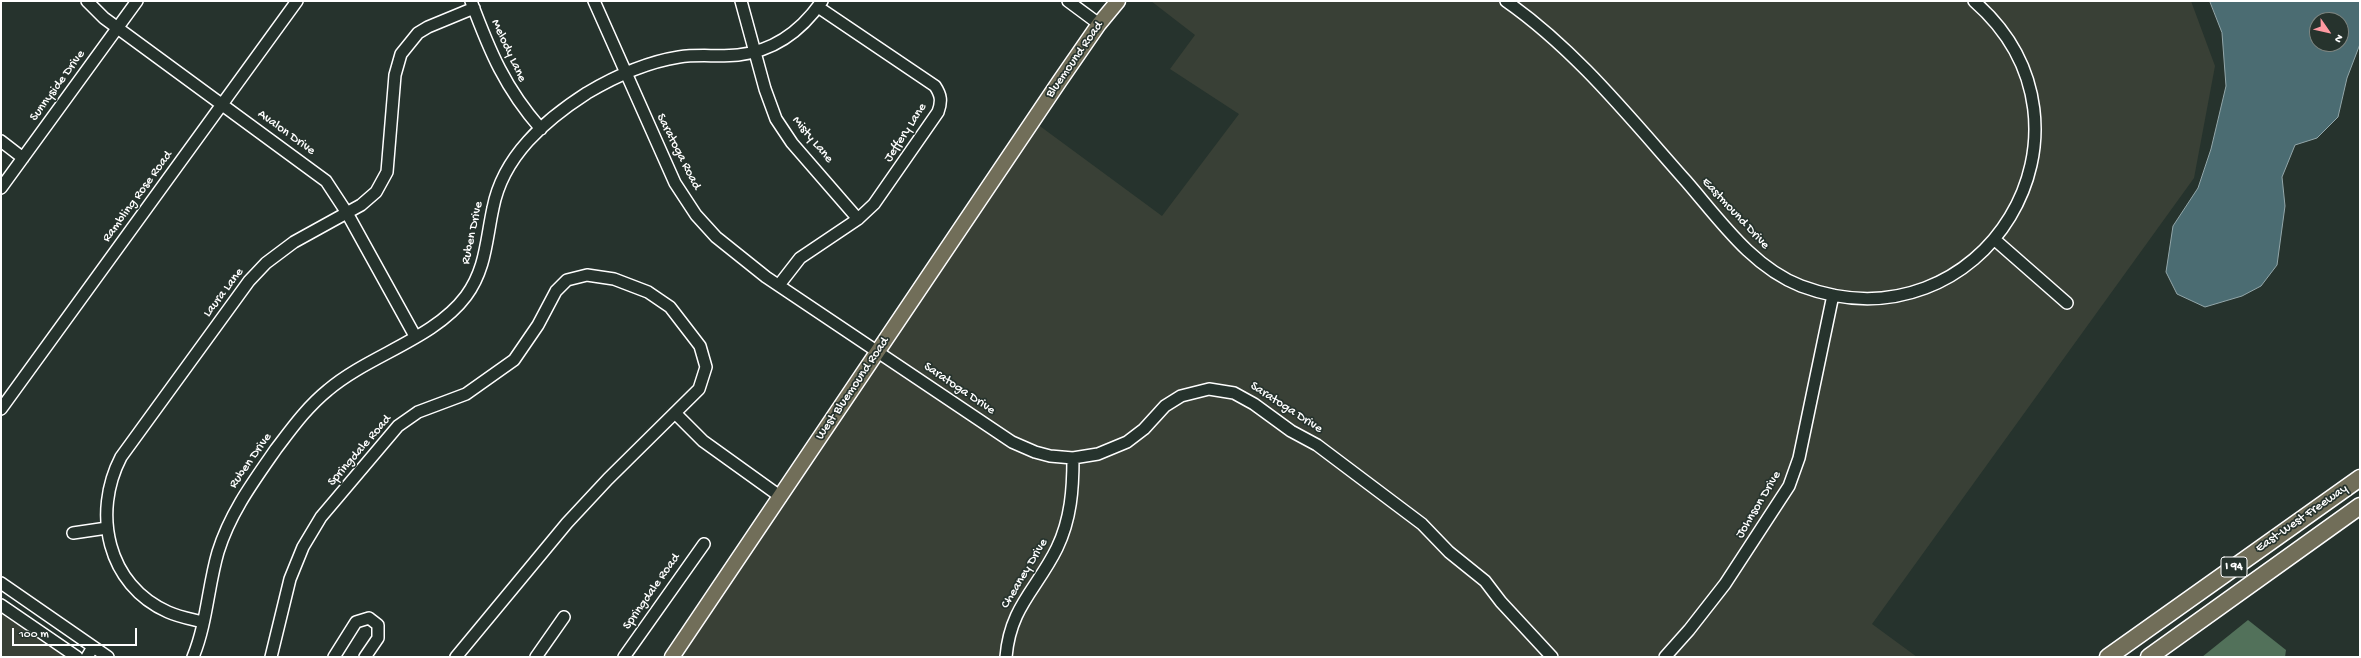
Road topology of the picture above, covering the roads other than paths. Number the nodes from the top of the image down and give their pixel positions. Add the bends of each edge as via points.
1 (86, 1) edge
2 (137, 1) edge
3 (297, 1) edge
4 (594, 1) edge
5 (742, 1) edge
6 (1068, 1) edge
7 (1118, 1) edge
8 (1506, 1) edge
9 (1974, 1) edge
10 (472, 4) edge
11 (820, 4) edge
12 (1099, 24) junction
13 (117, 28) junction
14 (755, 52) junction
15 (626, 74) junction
16 (222, 104) junction
17 (1033, 121) joint
18 (541, 129) junction
19 (1, 141) edge
20 (23, 158) junction
21 (1, 188) edge
22 (347, 213) junction
23 (858, 219) junction
24 (1994, 239) junction
25 (779, 285) junction
26 (1833, 294) junction
27 (2067, 303) dead end
28 (415, 336) junction
29 (878, 352) junction
30 (1, 409) edge
31 (675, 412) junction
32 (1073, 458) junction
33 (2360, 478) edge
34 (781, 497) junction
35 (2360, 506) edge
36 (107, 528) junction
37 (73, 533) dead end
38 (704, 544) dead end
39 (1, 583) edge
40 (1, 605) edge
41 (564, 616) dead end
42 (203, 622) junction
43 (93, 647) junction
44 (77, 657) edge
45 (87, 657) edge
46 (108, 657) edge
47 (193, 657) edge
48 (271, 657) edge
49 (334, 657) edge
50 (365, 657) edge
51 (456, 657) edge
52 (536, 657) edge
53 (624, 657) edge
54 (672, 657) edge
55 (1006, 657) edge
56 (1552, 657) edge
57 (1665, 657) edge
58 (2108, 657) edge
59 (2149, 657) edge

1 - 13 street, Avalon Drive
2 - 13 street, Sunnyside Drive
3 - 16 street, Rambling Rose Road
4 - 15 street, Saratoga Road
5 - 14 street, Misty Lane
6 - 12 street
7 - 12 main road, Bluemound Road
8 - 26 street, Eastmound Drive via 1545,32 1589,73 1747,250 1790,281
9 - 24 street, Eastmound Drive via 1998,26 2014,50 2029,86 2034,116 2033,149 2025,186 2009,219
10 - 18 street, Melody Lane via 507,85
10 - 22 street, Laura Lane via 418,34 401,54 394,75 389,159 385,177 369,200
11 - 14 street, Ruben Drive via 792,35
11 - 23 street, Jeffery Lane via 935,86 941,98 938,112 884,193
12 - 17 main road, Bluemound Road
13 - 16 street, Avalon Drive
13 - 20 street, Sunnyside Drive
14 - 15 street, Ruben Drive via 677,57
14 - 23 street, Misty Lane via 770,106 782,129
15 - 18 street, Ruben Drive via 588,92 563,109
15 - 25 street, Saratoga Road via 664,162 692,209 733,253
16 - 22 street, Avalon Drive via 316,172 336,193
16 - 30 street, Rambling Rose Road
17 - 29 main road, West Bluemound Road
18 - 28 street, Ruben Drive via 517,152 503,176 493,204 486,255 471,288 452,312
19 - 20 street
20 - 21 street, Sunnyside Drive
22 - 28 street, Avalon Drive
22 - 36 street, Laura Lane via 278,252 249,281 121,457 108,492
23 - 25 street, Jeffery Lane via 800,258
24 - 26 street, Eastmound Drive via 1966,267 1929,286 1896,296 1874,298
24 - 27 street
25 - 29 street, Saratoga Road
26 - 57 street, Johnson Drive via 1799,458 1789,486 1725,584
28 - 42 street, Ruben Drive via 341,380 313,404 289,433 243,496 233,515 217,554
29 - 32 street, Saratoga Drive via 1018,445 1042,454
29 - 34 main road, West Bluemound Road
31 - 34 street via 703,441
31 - 48 street, Springdale Road via 699,389 706,367 700,346 670,307 648,292 614,279 587,275 567,280 556,291 538,325 514,360 466,394 418,412 398,426 321,517 303,547 290,579
31 - 51 street, Springdale Road via 567,523
32 - 55 street, Cheaney Drive via 1071,502 1065,529 1050,561 1022,601 1015,616 1009,633
32 - 56 street, Saratoga Drive via 1098,454 1127,442 1144,429 1165,406 1181,396 1209,389 1234,393 1317,445 1418,522 1449,552 1485,581
33 - 58 highway, East-West Freeway / I 94
34 - 54 main road, West Bluemound Road
35 - 59 highway, East-West Freeway / I 94
36 - 37 street
36 - 42 street, Laura Lane via 109,544 116,561 134,588 168,612
38 - 53 street, Springdale Road
39 - 43 street
40 - 44 street
41 - 52 street
42 - 47 street, Ruben Drive
43 - 45 street
43 - 46 street
49 - 50 street via 356,622 369,618 378,626 378,638

